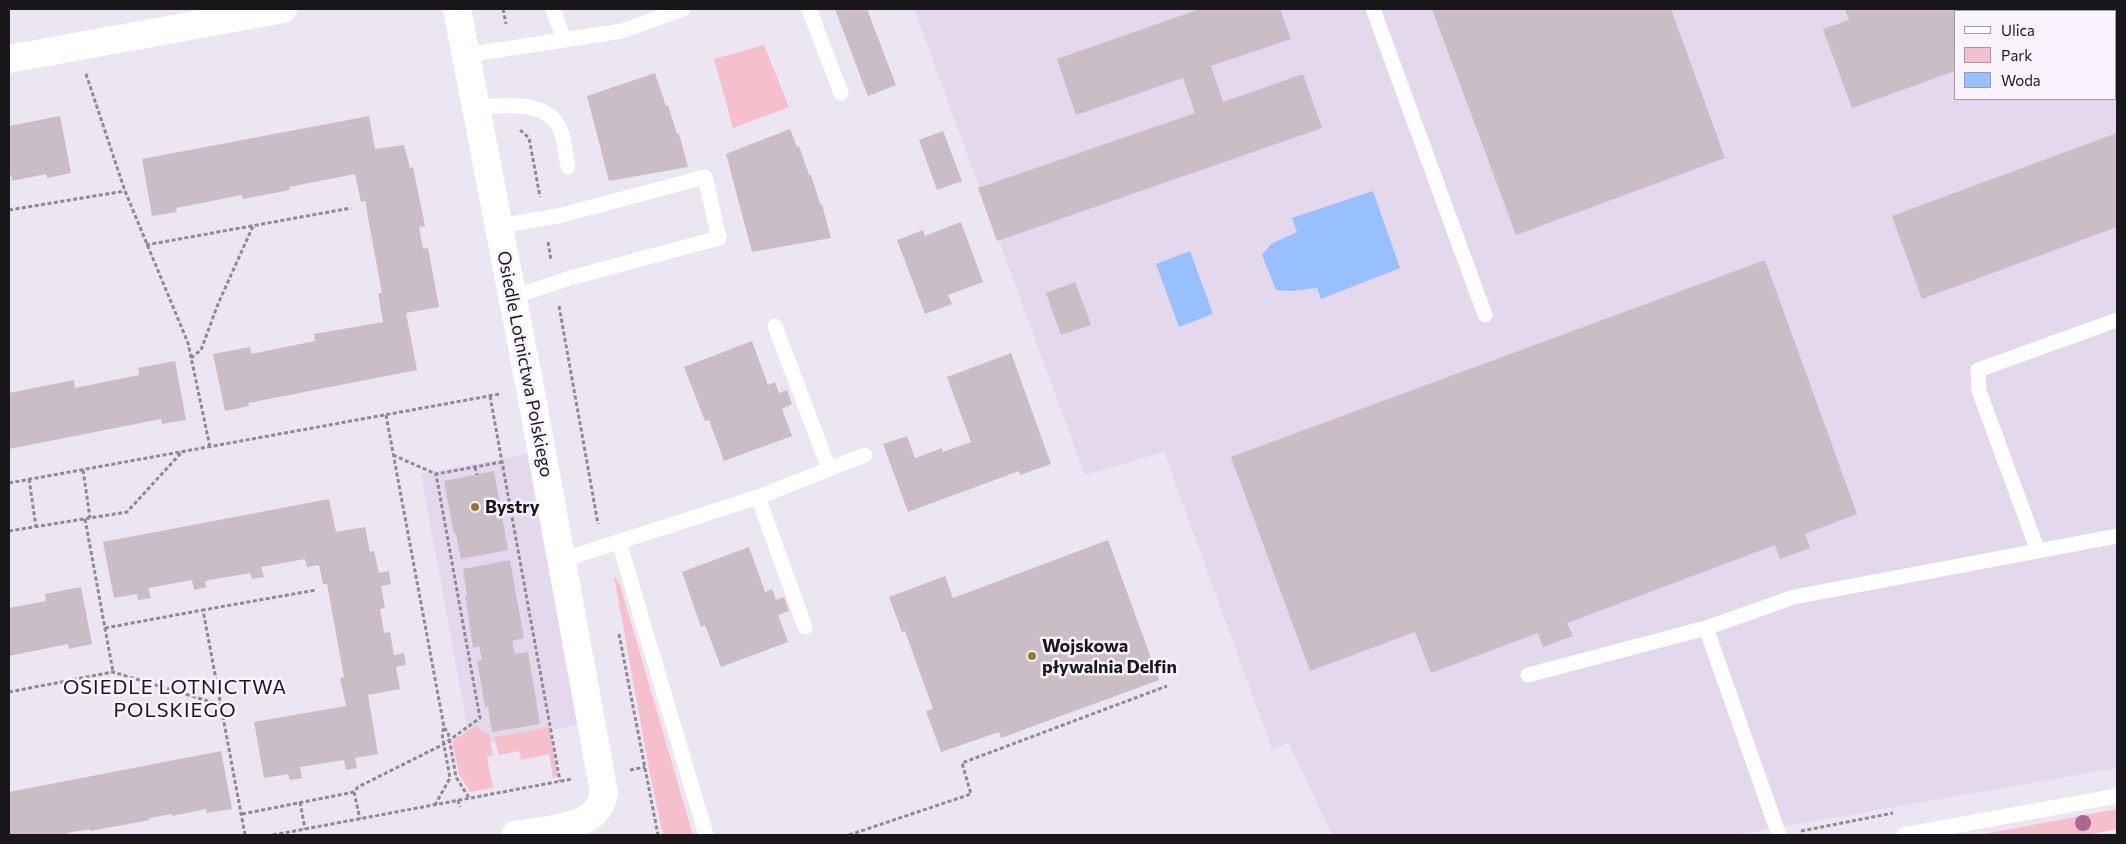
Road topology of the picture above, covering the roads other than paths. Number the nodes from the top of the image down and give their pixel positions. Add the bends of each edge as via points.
1 (283, 9) edge
2 (457, 9) edge
3 (553, 9) edge
4 (680, 9) edge
5 (809, 9) edge
6 (1373, 9) edge
7 (564, 40) junction
8 (466, 55) junction
9 (9, 59) edge
10 (841, 93) dead end
11 (476, 107) junction
12 (568, 167) dead end
13 (499, 226) junction
14 (513, 297) junction
15 (1484, 315) dead end
16 (2117, 320) edge
17 (775, 326) dead end
18 (865, 455) dead end
19 (829, 469) junction
20 (758, 497) junction
21 (2117, 536) edge
22 (619, 542) junction
23 (2038, 551) junction
24 (562, 560) junction
25 (805, 627) dead end
26 (1706, 628) junction
27 (1528, 675) dead end
28 (2117, 796) edge
29 (515, 835) edge
30 (706, 835) edge
31 (1779, 835) edge
32 (1904, 835) edge

1 - 9 street
2 - 8 street, Osiedle Lotnictwa Polskiego
3 - 7 lane
4 - 7 lane via 622,31
5 - 10 lane
6 - 15 lane
7 - 8 lane
8 - 11 street, Osiedle Lotnictwa Polskiego
11 - 12 lane via 522,105 541,110 560,130
11 - 13 street, Osiedle Lotnictwa Polskiego
13 - 14 street, Osiedle Lotnictwa Polskiego
13 - 14 lane via 558,216 705,177 719,238 570,278
14 - 24 street, Osiedle Lotnictwa Polskiego
16 - 23 lane via 1978,370 1979,391
17 - 19 lane
18 - 19 lane
19 - 20 lane
20 - 22 lane
20 - 25 lane
21 - 23 lane
22 - 24 lane
22 - 30 lane
23 - 26 lane via 1794,597
24 - 29 street, Osiedle Lotnictwa Polskiego via 604,792 600,807 589,818
26 - 27 lane
26 - 31 lane
28 - 32 lane

